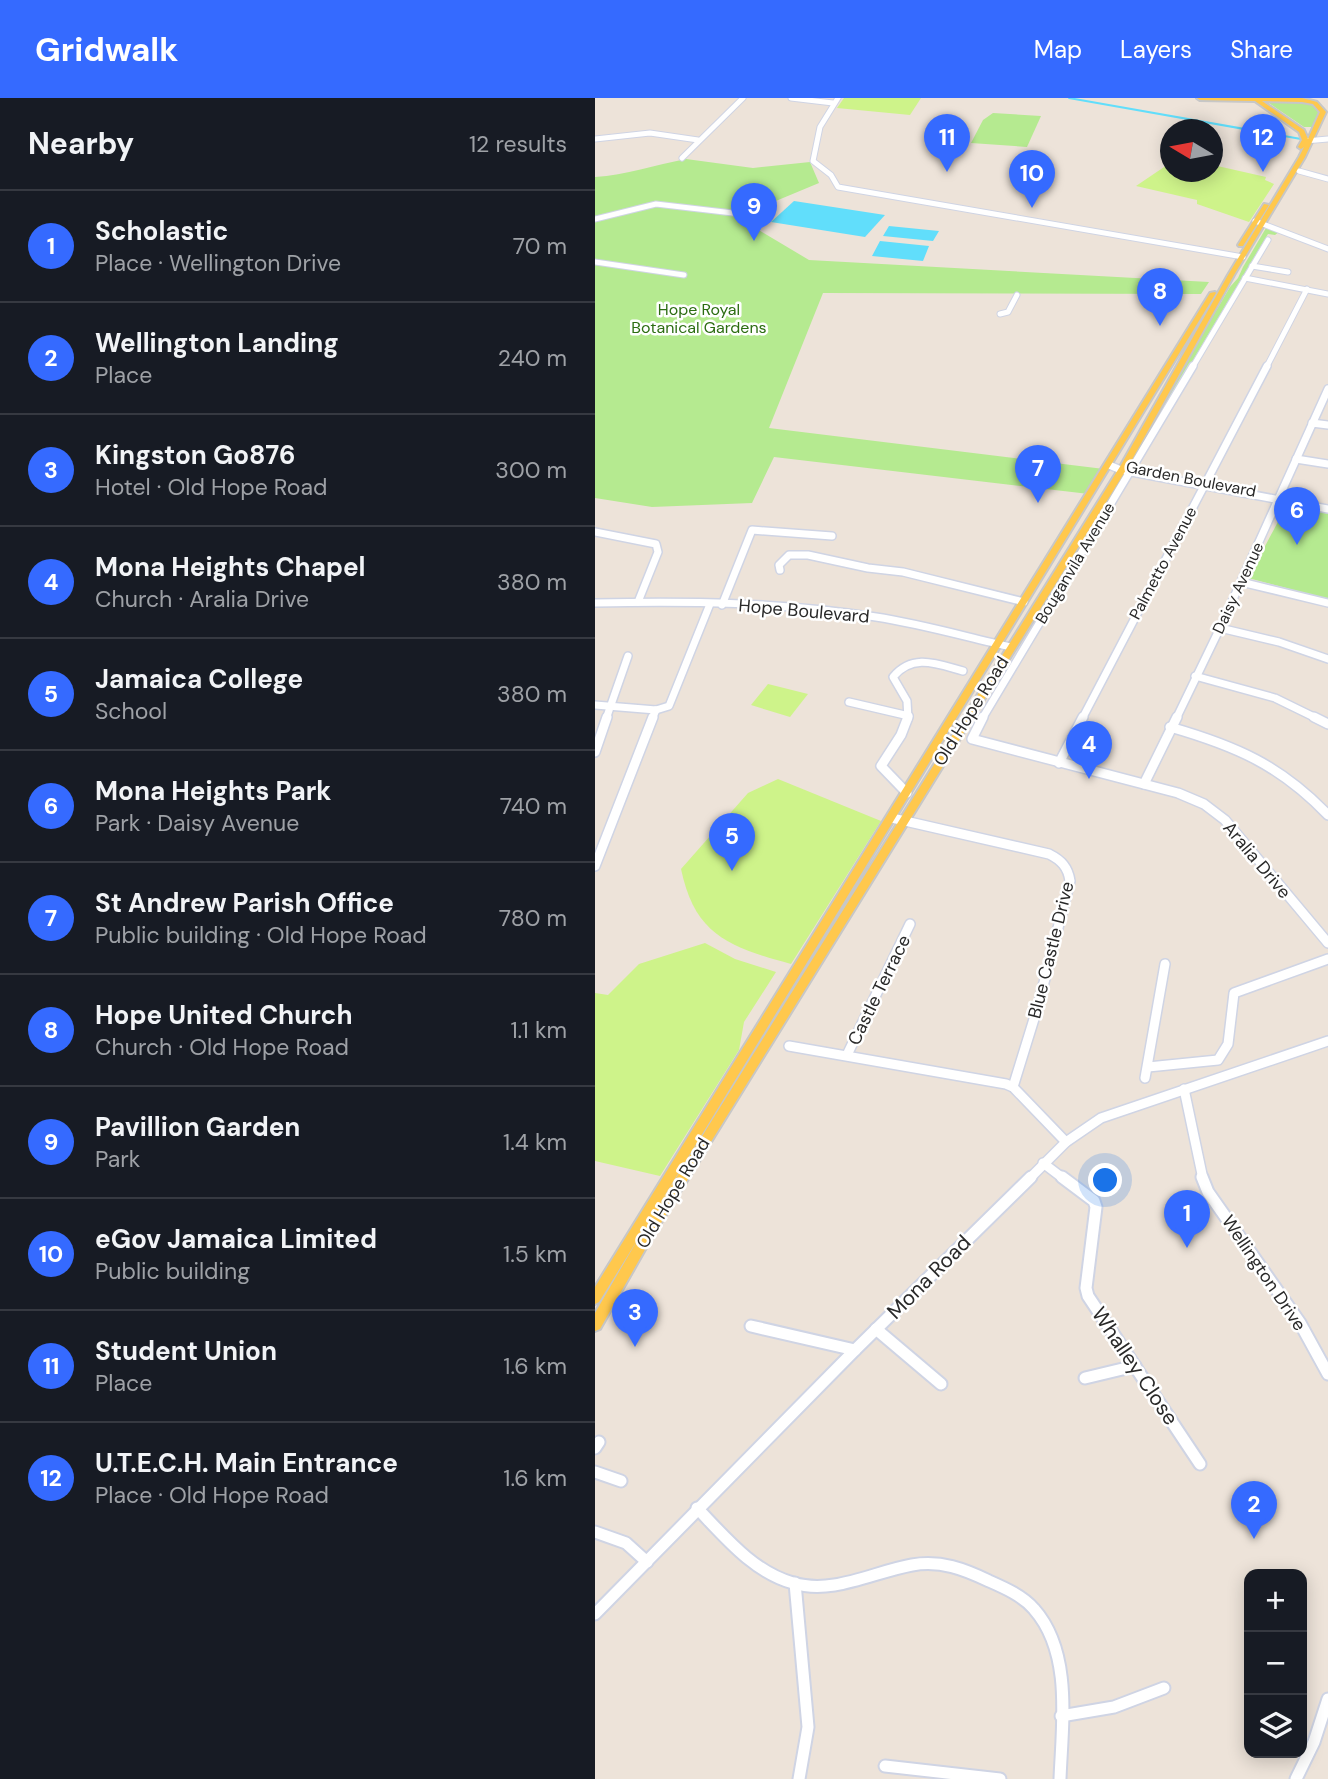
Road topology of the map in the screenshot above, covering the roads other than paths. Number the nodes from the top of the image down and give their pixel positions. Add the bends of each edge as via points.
1 (743, 98) edge
2 (791, 98) edge
3 (1201, 98) edge
4 (1288, 98) edge
5 (1256, 99) edge
6 (1300, 100) junction
7 (835, 101) edge
8 (1318, 126) junction
9 (1304, 136) junction
10 (595, 139) edge
11 (1328, 139) edge
12 (698, 140) junction
13 (682, 158) dead end
14 (1299, 171) dead end
15 (1328, 179) edge
16 (733, 213) dead end
17 (595, 219) edge
18 (1259, 223) junction
19 (1268, 240) dead end
20 (1328, 249) edge
21 (1239, 256) junction
22 (595, 262) edge
23 (1252, 267) junction
24 (1288, 272) dead end
25 (684, 275) dead end
26 (1245, 278) junction
27 (1307, 289) junction
28 (1328, 294) edge
29 (1017, 295) dead end
30 (1000, 314) dead end
31 (1328, 389) edge
32 (1312, 423) junction
33 (1328, 425) edge
34 (1296, 459) junction
35 (1328, 464) edge
36 (1109, 465) junction
37 (1127, 468) junction
38 (1205, 483) junction
39 (1279, 498) junction
40 (1328, 507) edge
41 (595, 532) edge
42 (832, 536) dead end
43 (780, 570) dead end
44 (1241, 582) junction
45 (638, 602) junction
46 (1024, 602) junction
47 (595, 603) edge
48 (1328, 603) edge
49 (711, 604) junction
50 (722, 605) junction
51 (1220, 628) junction
52 (998, 644) junction
53 (1011, 647) junction
54 (628, 656) dead end
55 (1328, 659) edge
56 (963, 671) dead end
57 (1195, 676) junction
58 (849, 702) dead end
59 (595, 705) edge
60 (611, 705) junction
61 (656, 710) junction
62 (909, 716) junction
63 (1328, 724) edge
64 (1170, 727) junction
65 (972, 739) joint
66 (595, 752) edge
67 (1059, 763) junction
68 (1144, 784) junction
69 (907, 793) junction
70 (1328, 815) edge
71 (897, 819) junction
72 (595, 866) edge
73 (910, 924) dead end
74 (1326, 938) edge
75 (1328, 959) edge
76 (1165, 964) dead end
77 (1328, 1041) edge
78 (789, 1046) dead end
79 (847, 1055) junction
80 (1147, 1067) junction
81 (1145, 1078) dead end
82 (1013, 1087) junction
83 (1184, 1089) junction
84 (1066, 1142) junction
85 (1043, 1163) junction
86 (595, 1298) edge
87 (595, 1325) edge
88 (751, 1326) dead end
89 (876, 1329) junction
90 (855, 1350) junction
91 (1135, 1366) junction
92 (1328, 1374) edge
93 (1085, 1378) dead end
94 (941, 1384) dead end
95 (1200, 1464) dead end
96 (595, 1472) edge
97 (621, 1481) dead end
98 (697, 1508) junction
99 (595, 1532) edge
100 (647, 1562) junction
101 (795, 1583) junction
102 (595, 1614) edge
103 (1164, 1688) dead end
104 (1328, 1699) edge
105 (1061, 1716) junction
106 (885, 1766) dead end
107 (800, 1779) edge
108 (1000, 1779) edge
109 (1060, 1779) edge
110 (1296, 1779) edge

1 - 12 street
2 - 7 street
3 - 5 main road
4 - 6 street
5 - 6 main road
5 - 9 main road
6 - 8 main road via 1322,109
7 - 21 street via 825,115 813,161 838,187
8 - 9 main road, Old Hope Road
8 - 9 main road
9 - 11 street
9 - 18 main road, Old Hope Road
10 - 12 street via 650,133
12 - 13 street
14 - 15 street
16 - 17 street via 656,204
18 - 20 street
18 - 21 main road, Old Hope Road
19 - 23 street, Bouganvila Avenue
21 - 36 main road, Old Hope Road
21 - 37 main road, Old Hope Road
22 - 25 street
23 - 24 street
23 - 26 street, Bouganvila Avenue
26 - 27 street
26 - 37 street, Bouganvila Avenue
27 - 28 street
27 - 38 street, Palmetto Avenue
29 - 30 street via 1008,312
31 - 32 street, Daisy Avenue
32 - 33 street
32 - 34 street, Daisy Avenue
34 - 35 street
34 - 39 street, Daisy Avenue
36 - 37 street, Garden Boulevard
36 - 46 main road, Old Hope Road
37 - 38 street, Garden Boulevard
37 - 53 main road, Old Hope Road
37 - 65 street, Bouganvila Avenue
38 - 39 street, Garden Boulevard
38 - 67 street, Palmetto Avenue
39 - 40 street, Garden Boulevard
39 - 44 street, Daisy Avenue
41 - 45 street via 656,544 658,552
42 - 50 street via 752,530
43 - 46 street via 789,555 808,555 926,577
44 - 48 street
44 - 51 street, Daisy Avenue
45 - 47 street, Hope Boulevard
45 - 49 street, Hope Boulevard
46 - 52 main road, Old Hope Road
49 - 50 street, Hope Boulevard
49 - 61 street via 669,706
50 - 52 street, Hope Boulevard via 854,614
51 - 55 street
51 - 57 street, Daisy Avenue
52 - 53 street, Hope Boulevard
52 - 69 main road, Old Hope Road
53 - 71 main road, Old Hope Road
54 - 60 street
56 - 62 street via 918,660 897,671 893,677 907,699
57 - 63 street via 1275,698
57 - 64 street, Daisy Avenue
58 - 62 street
59 - 60 street
60 - 61 street
60 - 66 street
61 - 72 street
62 - 69 street via 907,727 881,766
64 - 68 street, Daisy Avenue
64 - 70 street via 1250,752 1288,776
65 - 67 street, Aralia Drive
67 - 68 street, Aralia Drive
68 - 74 street, Aralia Drive via 1193,799 1225,820
69 - 71 main road, Old Hope Road
71 - 82 street, Blue Castle Drive via 1049,854 1069,873 1058,932
71 - 86 main road, Old Hope Road
71 - 87 main road, Old Hope Road
73 - 79 street, Castle Terrace
75 - 80 street via 1234,993 1231,1032 1218,1060
76 - 80 street
77 - 83 street, Mona Road
78 - 79 street
79 - 82 street
80 - 81 street
82 - 84 street
83 - 84 street, Mona Road via 1101,1118
83 - 92 street, Wellington Drive via 1199,1170 1208,1192 1300,1323
84 - 85 street, Mona Road
85 - 89 street, Mona Road
85 - 91 street, Whalley Close via 1094,1200 1086,1289
88 - 90 street
89 - 90 street, Mona Road
89 - 94 street
90 - 98 street, Mona Road
91 - 93 street
91 - 95 street, Whalley Close
96 - 97 street
98 - 100 street, Mona Road
98 - 101 street via 749,1558
99 - 100 street via 626,1543
100 - 102 street, Mona Road
101 - 105 street via 829,1585 929,1563 971,1572 1002,1586 1036,1611 1057,1654
101 - 107 street via 808,1727
103 - 105 street via 1113,1708
104 - 110 street
105 - 109 street
106 - 108 street

